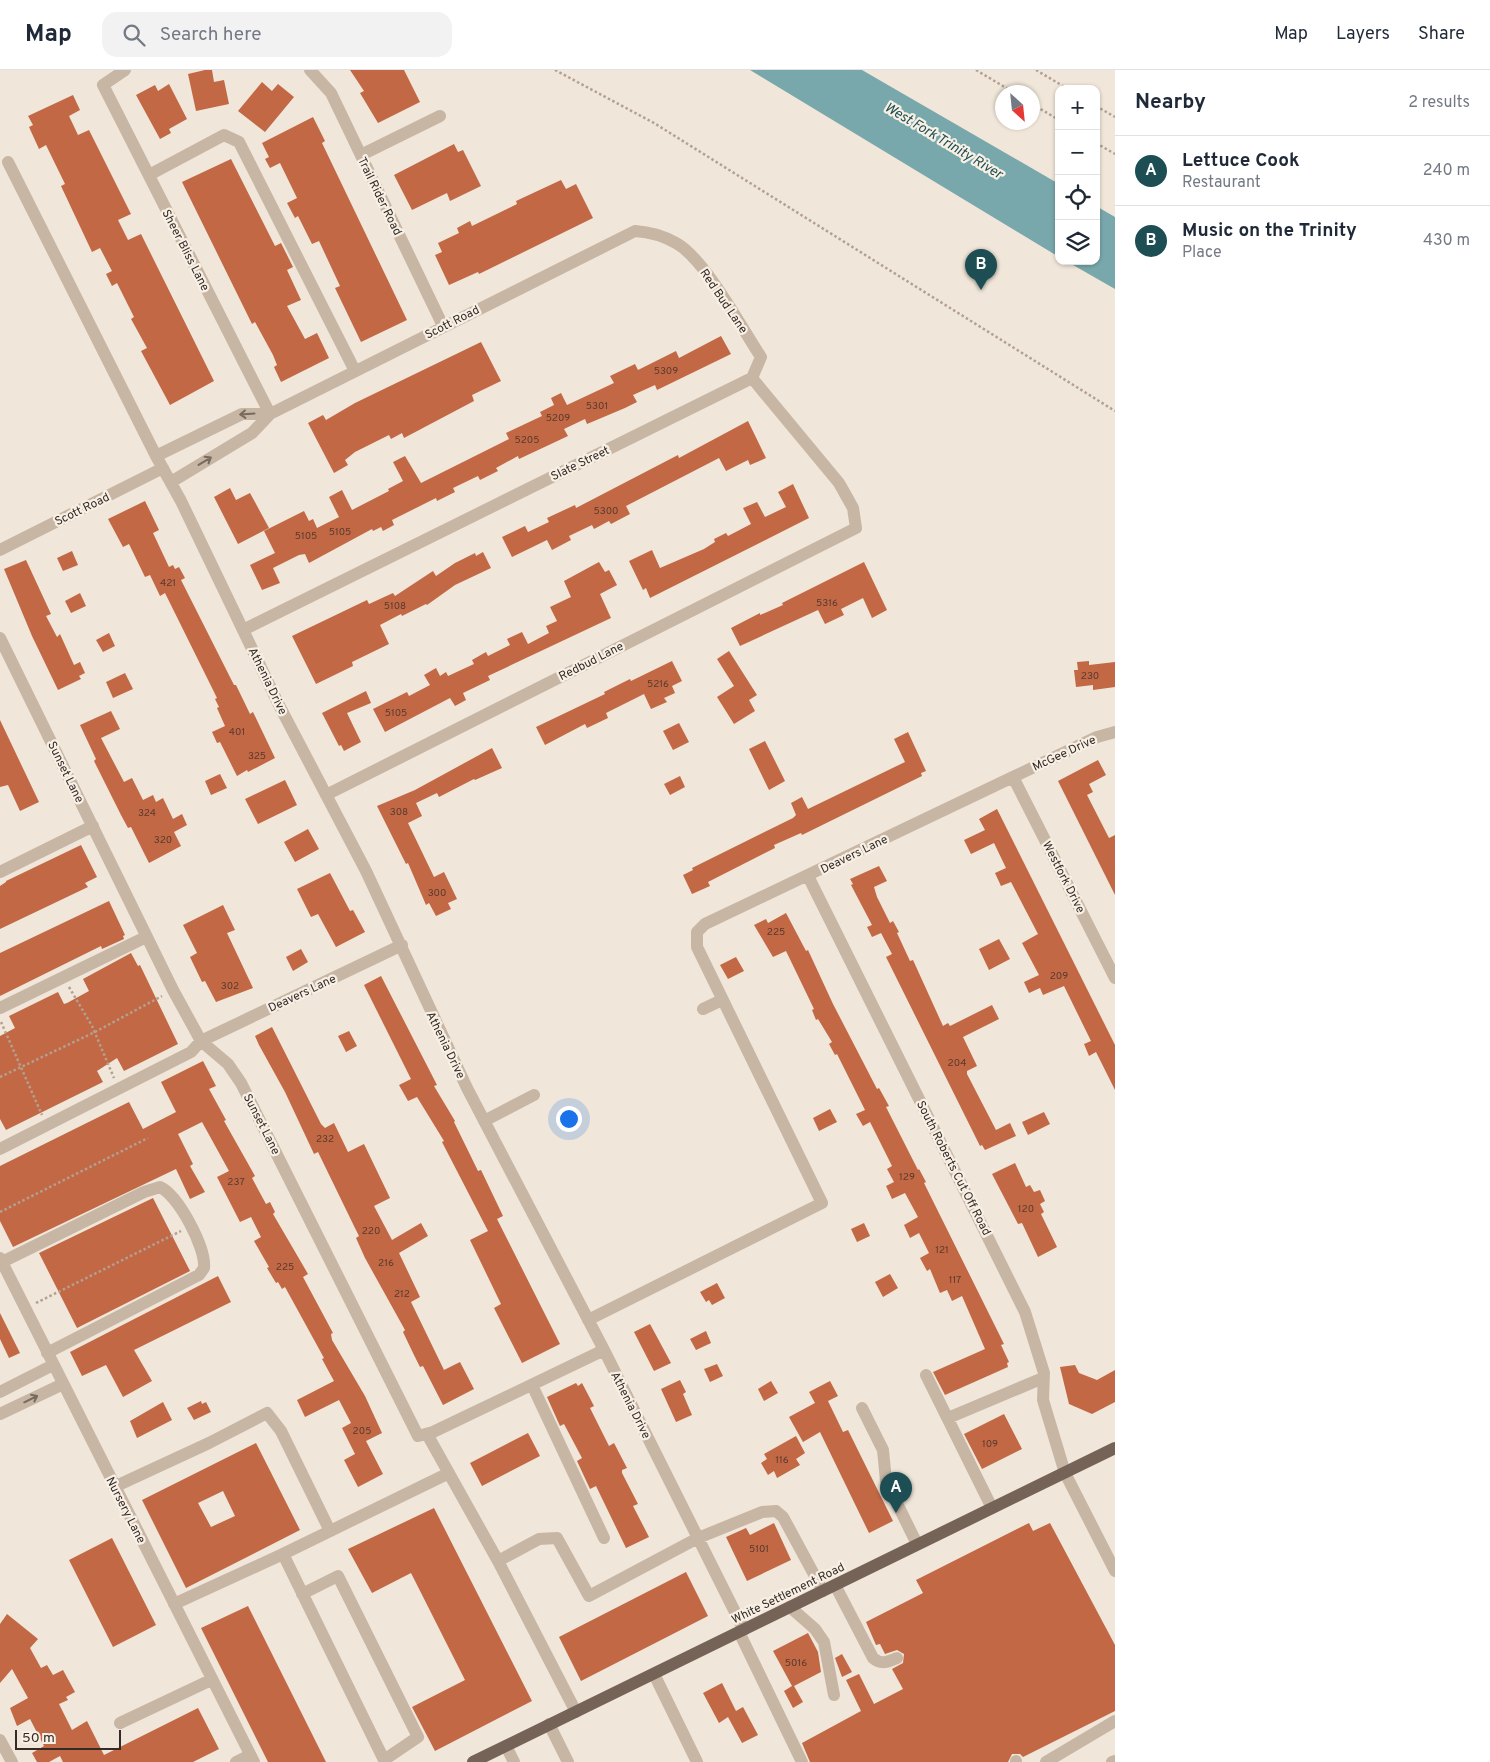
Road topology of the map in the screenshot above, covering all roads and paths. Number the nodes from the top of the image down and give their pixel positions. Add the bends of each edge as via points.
1 (125, 70) edge
2 (310, 70) edge
3 (555, 70) edge
4 (976, 70) edge
5 (1036, 70) edge
6 (1001, 85) edge
7 (1061, 85) edge
8 (1100, 108) edge
9 (1040, 109) edge
10 (440, 116) dead end
11 (1115, 117) edge
12 (1055, 118) edge
13 (1100, 145) edge
14 (1115, 154) edge
15 (361, 155) junction
16 (8, 162) dead end
17 (149, 175) junction
18 (635, 231) joint
19 (443, 326) junction
20 (355, 371) junction
21 (752, 378) junction
22 (1115, 411) edge
23 (270, 414) junction
24 (156, 456) junction
25 (163, 468) junction
26 (171, 482) junction
27 (0, 550) edge
28 (243, 630) junction
29 (0, 638) edge
30 (1115, 732) edge
31 (1013, 777) junction
32 (326, 795) junction
33 (93, 826) junction
34 (0, 872) edge
35 (808, 876) junction
36 (146, 937) junction
37 (402, 945) junction
38 (64, 977) junction
39 (1115, 978) edge
40 (173, 990) junction
41 (722, 1000) junction
42 (0, 1008) edge
43 (703, 1009) dead end
44 (0, 1020) edge
45 (94, 1032) junction
46 (201, 1040) junction
47 (20, 1067) junction
48 (0, 1077) edge
49 (118, 1089) junction
50 (534, 1095) dead end
51 (484, 1121) junction
52 (47, 1125) junction
53 (148, 1138) dead end
54 (0, 1149) edge
55 (0, 1212) edge
56 (190, 1226) junction
57 (1, 1260) edge
58 (25, 1308) junction
59 (588, 1320) junction
60 (604, 1350) junction
61 (47, 1352) junction
62 (53, 1365) junction
63 (926, 1375) dead end
64 (1044, 1378) junction
65 (62, 1384) junction
66 (532, 1385) junction
67 (0, 1392) edge
68 (862, 1408) dead end
69 (0, 1414) edge
70 (948, 1418) junction
71 (427, 1434) junction
72 (1115, 1448) edge
73 (449, 1473) junction
74 (1065, 1473) junction
75 (114, 1487) junction
76 (992, 1508) junction
77 (330, 1531) junction
78 (604, 1538) dead end
79 (698, 1538) junction
80 (917, 1544) junction
81 (283, 1554) junction
82 (498, 1561) junction
83 (1114, 1569) edge
84 (829, 1588) junction
85 (302, 1594) junction
86 (174, 1604) junction
87 (790, 1607) junction
88 (742, 1631) junction
89 (897, 1658) dead end
90 (654, 1674) junction
91 (211, 1680) junction
92 (834, 1695) dead end
93 (576, 1712) junction
94 (1115, 1721) edge
95 (120, 1723) dead end
96 (549, 1724) junction
97 (0, 1740) edge
98 (506, 1746) junction
99 (252, 1759) edge
100 (12, 1762) edge
101 (236, 1762) edge
102 (473, 1762) edge
103 (514, 1762) edge
104 (568, 1762) edge
105 (697, 1762) edge
106 (802, 1762) edge
107 (1046, 1762) edge

1 - 17 street, Sheer Bliss Lane via 103,85
2 - 15 street, Trail Rider Road via 331,93
3 - 22 path via 654,123
4 - 6 path
5 - 7 path
8 - 11 path
9 - 12 path
10 - 15 street
13 - 14 path
15 - 19 street, Trail Rider Road
16 - 24 street, Athenia Drive
17 - 20 street via 224,135 239,142
17 - 23 street, Sheer Bliss Lane
18 - 19 street, Scott Road
18 - 21 street, Red Bud Lane via 651,232 677,243 701,266 761,357
19 - 20 street, Scott Road
20 - 23 street, Scott Road
21 - 28 street, Slate Street
21 - 32 street, Redbud Lane via 839,483 853,508 856,528
23 -> 24 street, Scott Road via 242,414
26 -> 23 street, Scott Road via 252,433
24 - 25 street, Athenia Drive
25 - 26 street, Athenia Drive
25 - 27 street, Scott Road
26 - 28 street, Athenia Drive
28 - 32 street, Athenia Drive
29 - 33 street, Sunset Lane
30 - 31 street, McGee Drive via 1097,737
31 - 35 street, Deavers Lane
31 - 39 street, Westfork Drive
32 - 37 street, Athenia Drive
33 - 34 street
33 - 36 street, Sunset Lane
35 - 41 street, Deavers Lane via 705,924 697,932 696,948
35 - 64 street, South Roberts Cut Off Road via 1025,1312
36 - 38 street
36 - 40 street, Sunset Lane
37 - 46 street, Deavers Lane
37 - 51 street, Athenia Drive via 430,1012
38 - 42 street
38 - 45 path
40 - 45 path
40 - 46 street, Sunset Lane
41 - 43 street
41 - 59 street via 822,1203
44 - 47 path
45 - 47 path
45 - 49 path
46 - 49 street, Deavers Lane via 191,1052
46 - 71 street, Sunset Lane via 228,1064 241,1083 418,1436
47 - 48 path
47 - 52 path
49 - 52 street, Deavers Lane
50 - 51 street
51 - 59 street, Athenia Drive
52 - 54 street, Deavers Lane
53 - 55 path
56 - 57 street via 168,1191 160,1187
56 - 58 path
56 - 61 street via 205,1258 199,1275
57 - 58 street, Nursery Lane
58 - 61 street, Nursery Lane
59 - 60 street, Athenia Drive
60 - 66 street
60 - 79 street, Athenia Drive
61 - 62 street, Nursery Lane
62 - 65 street, Nursery Lane
62 - 67 street
63 - 70 street
64 - 70 street
64 - 74 street, South Roberts Cut Off Road via 1043,1400
69 -> 65 street
65 - 75 street, Nursery Lane
66 - 71 street
66 - 78 street
68 - 80 street via 884,1450 886,1481
70 - 76 street
71 - 73 street
72 - 74 main road, White Settlement Road
73 - 77 street
73 - 82 street
74 - 76 main road, White Settlement Road
74 - 83 street, South Roberts Cut Off Road
75 - 77 street via 267,1412 281,1431
75 - 86 street, Nursery Lane
76 - 80 main road, White Settlement Road
77 - 81 street
79 - 82 street via 589,1596 557,1538 539,1539
79 - 84 street via 762,1512 776,1511
79 - 88 street, Athenia Drive
80 - 84 main road, White Settlement Road
81 - 85 street
81 - 86 street
82 - 93 street
84 - 87 main road, White Settlement Road
84 - 89 street via 872,1658 878,1662
85 - 85 street via 331,1654 384,1760 418,1737 414,1728 338,1576
86 - 91 street, Nursery Lane
87 - 88 main road, White Settlement Road
87 - 92 street via 824,1642
88 - 90 main road, White Settlement Road
88 - 106 street, Athenia Drive
90 - 93 main road, White Settlement Road
90 - 105 street
91 - 95 street
91 - 99 street, Nursery Lane
93 - 96 main road, White Settlement Road
94 - 107 street
96 - 98 main road, White Settlement Road
96 - 104 street
97 - 100 street
98 - 102 main road, White Settlement Road
98 - 103 street
99 - 101 street

